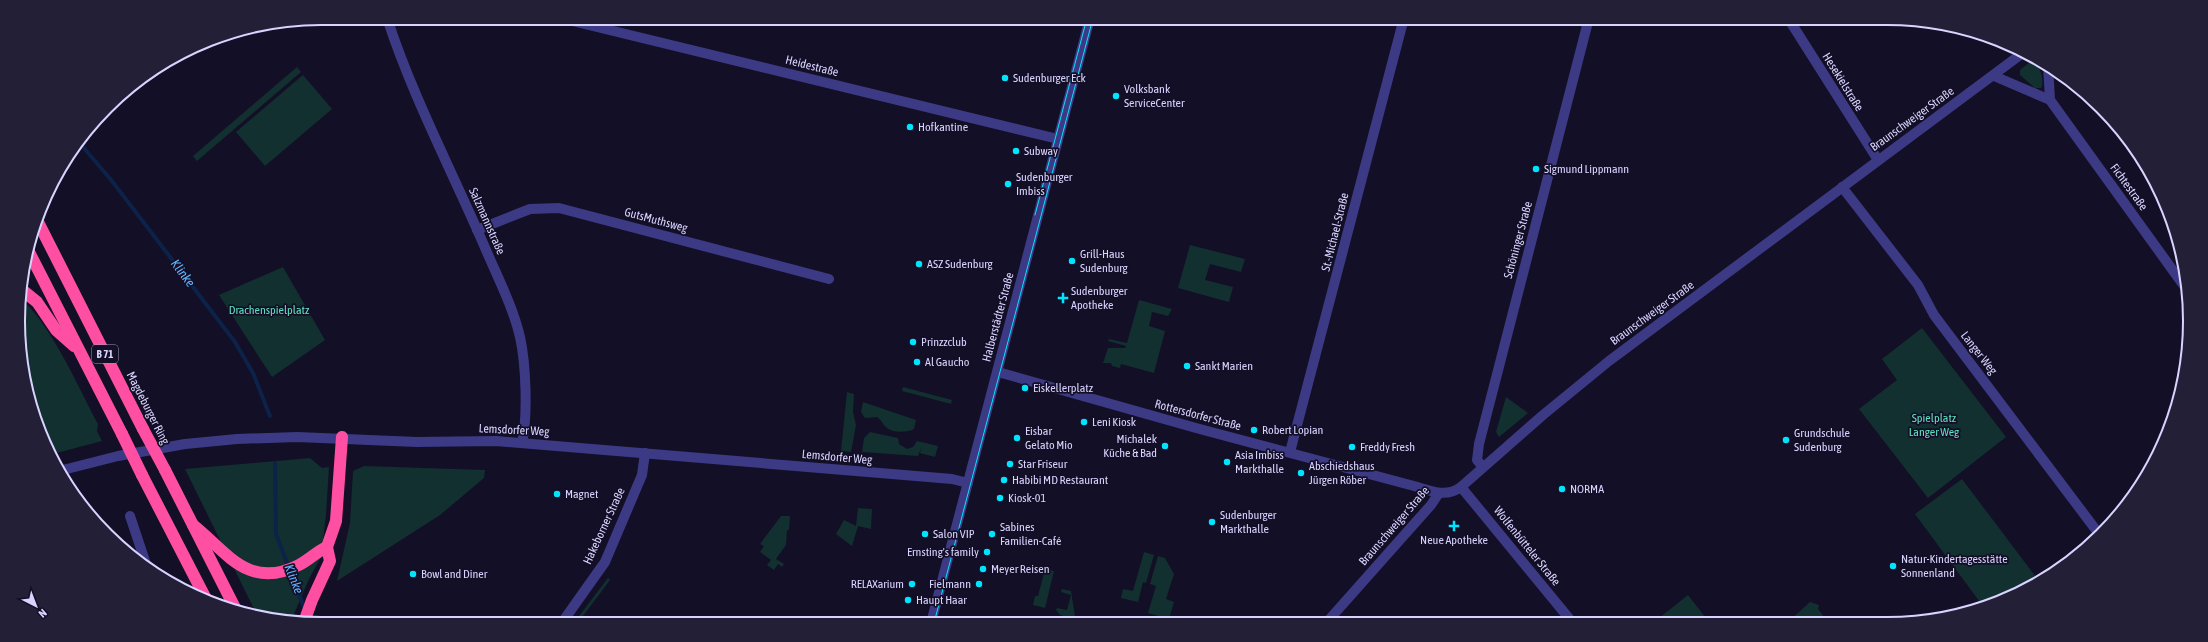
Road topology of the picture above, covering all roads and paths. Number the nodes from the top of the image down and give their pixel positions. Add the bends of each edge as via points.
1 (389, 25) edge
2 (589, 25) edge
3 (1088, 25) edge
4 (1402, 25) edge
5 (1587, 25) edge
6 (1792, 25) edge
7 (2019, 56) edge
8 (2048, 73) edge
9 (1994, 76) junction
10 (2050, 100) junction
11 (1058, 140) junction
12 (1878, 160) junction
13 (1842, 187) junction
14 (41, 227) edge
15 (477, 230) junction
16 (32, 257) edge
17 (829, 279) dead end
18 (2180, 280) edge
19 (27, 294) edge
20 (80, 353) junction
21 (998, 372) junction
22 (342, 437) junction
23 (522, 443) junction
24 (1290, 452) junction
25 (645, 453) junction
26 (1483, 467) junction
27 (66, 470) edge
28 (968, 483) junction
29 (1461, 487) junction
30 (1439, 493) junction
31 (130, 516) dead end
32 (193, 525) junction
33 (2096, 530) edge
34 (327, 547) junction
35 (144, 558) edge
36 (202, 591) edge
37 (233, 603) edge
38 (306, 616) edge
39 (566, 617) edge
40 (933, 617) edge
41 (1330, 617) edge
42 (1568, 617) edge

1 - 15 street, Salzmannstraße
2 - 11 street, Heidestraße
3 - 11 street, Halberstädter Straße
4 - 24 street, St.-Michael-Straße
5 - 26 street, Schöninger Straße via 1479,444 1476,460
6 - 12 street, Hesekielstraße
7 - 9 street, Braunschweiger Straße
8 - 10 street
9 - 10 street
9 - 12 street, Braunschweiger Straße
10 - 18 street, Fichtestraße
11 - 21 street, Halberstädter Straße
12 - 13 street, Braunschweiger Straße
13 - 26 street, Braunschweiger Straße via 1609,361
13 - 33 street, Langer Weg via 1918,285 1938,320
14 - 32 highway, Magdeburger Ring / B 71, bridge
15 - 17 street, GutsMuthsweg via 530,210 559,208
15 - 23 street, Salzmannstraße via 519,335 524,386
16 - 20 highway, B 71
19 - 20 highway via 37,302 56,330
20 - 36 highway, B 71, bridge
21 - 24 street, Rottersdorfer Straße
21 - 28 street, Halberstädter Straße
22 - 23 street, Lemsdorfer Weg via 417,442
22 - 27 street, Lemsdorfer Weg via 297,436 185,444 147,450
22 - 34 highway via 336,521
23 - 25 street, Lemsdorfer Weg
24 - 30 street, Rottersdorfer Straße
25 - 28 street, Lemsdorfer Weg via 952,479
25 - 39 street, Hakeborner Straße via 642,475 604,562
26 - 29 street, Braunschweiger Straße
28 - 40 street, Halberstädter Straße
29 - 30 street, Braunschweiger Straße via 1449,493
29 - 42 street, Wolfenbütteler Straße
30 - 41 street, Braunschweiger Straße
31 - 35 street
32 - 34 highway via 213,541 223,554 247,570 275,572 290,569
32 - 37 highway, Magdeburger Ring / B 71
34 - 38 highway via 330,561

